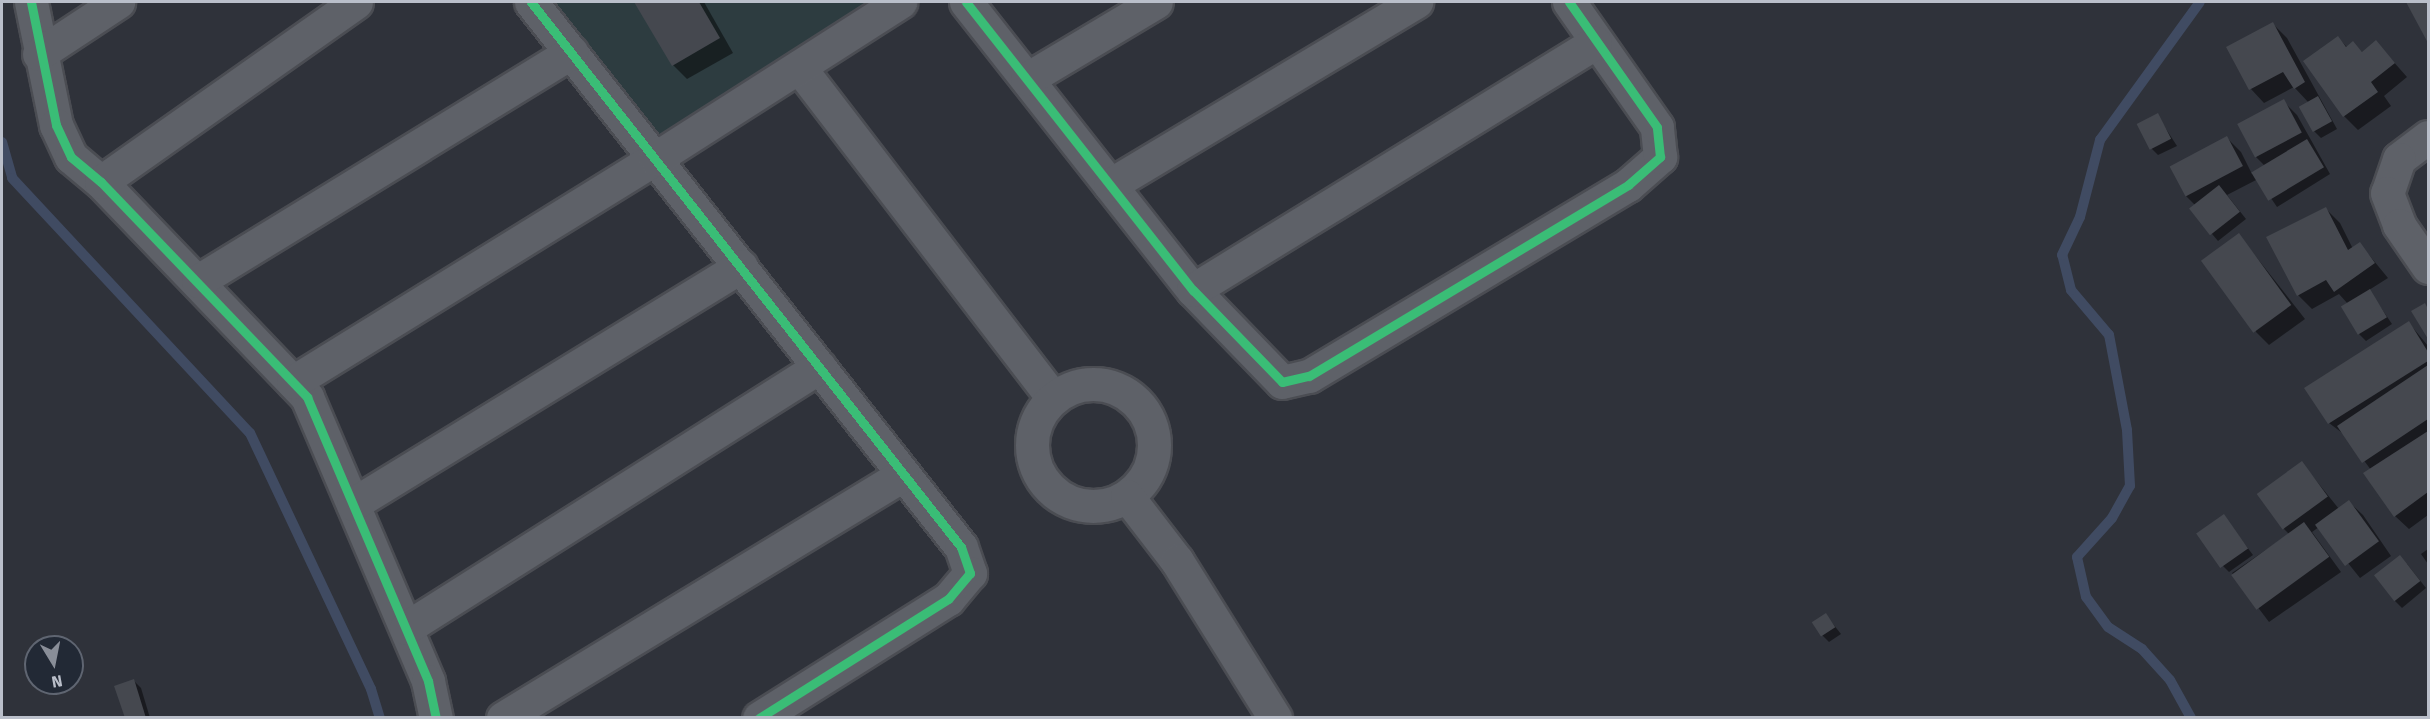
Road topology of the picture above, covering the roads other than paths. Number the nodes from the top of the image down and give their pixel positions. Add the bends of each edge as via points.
1 (31, 2) edge
2 (118, 2) edge
3 (356, 2) edge
4 (531, 2) edge
5 (900, 2) edge
6 (966, 2) edge
7 (1156, 2) edge
8 (1416, 2) edge
9 (1569, 2) edge
10 (1595, 43) junction
11 (571, 52) junction
12 (39, 54) junction
13 (799, 67) junction
14 (1027, 79) junction
15 (2428, 137) edge
16 (656, 158) junction
17 (101, 182) junction
18 (1110, 185) junction
19 (741, 266) junction
20 (2428, 267) edge
21 (198, 281) junction
22 (1193, 290) junction
23 (819, 367) junction
24 (293, 382) junction
25 (1053, 398) junction
26 (902, 475) junction
27 (1126, 496) junction
28 (353, 504) junction
29 (406, 628) junction
30 (436, 717) edge
31 (503, 717) edge
32 (759, 717) edge
33 (1275, 717) edge

1 - 12 street
2 - 12 street
3 - 17 street
4 - 11 street
5 - 13 street
6 - 14 street
7 - 14 street
8 - 18 street
9 - 10 street
10 - 22 street
10 - 22 street via 1657,127 1660,157 1628,185 1309,376 1282,382
11 - 16 street
11 - 21 street
12 - 17 street via 56,126 71,157
13 - 16 street
13 - 25 street
14 - 18 street
15 - 20 street via 2399,159 2387,193 2399,225
16 - 19 street
16 - 24 street
17 - 21 street
18 - 22 street
19 - 23 street
19 - 28 street
21 - 24 street
23 - 26 street
23 - 29 street
24 - 28 street via 307,397
25 - 27 street via 1034,425 1031,442 1032,459 1049,488 1078,505 1103,504
25 - 27 street via 1090,384 1110,386 1128,395 1142,409 1151,426 1154,446 1141,483
26 - 31 street
26 - 32 street via 961,547 970,573 948,599
27 - 33 street via 1177,561
28 - 29 street
29 - 30 street via 429,681

